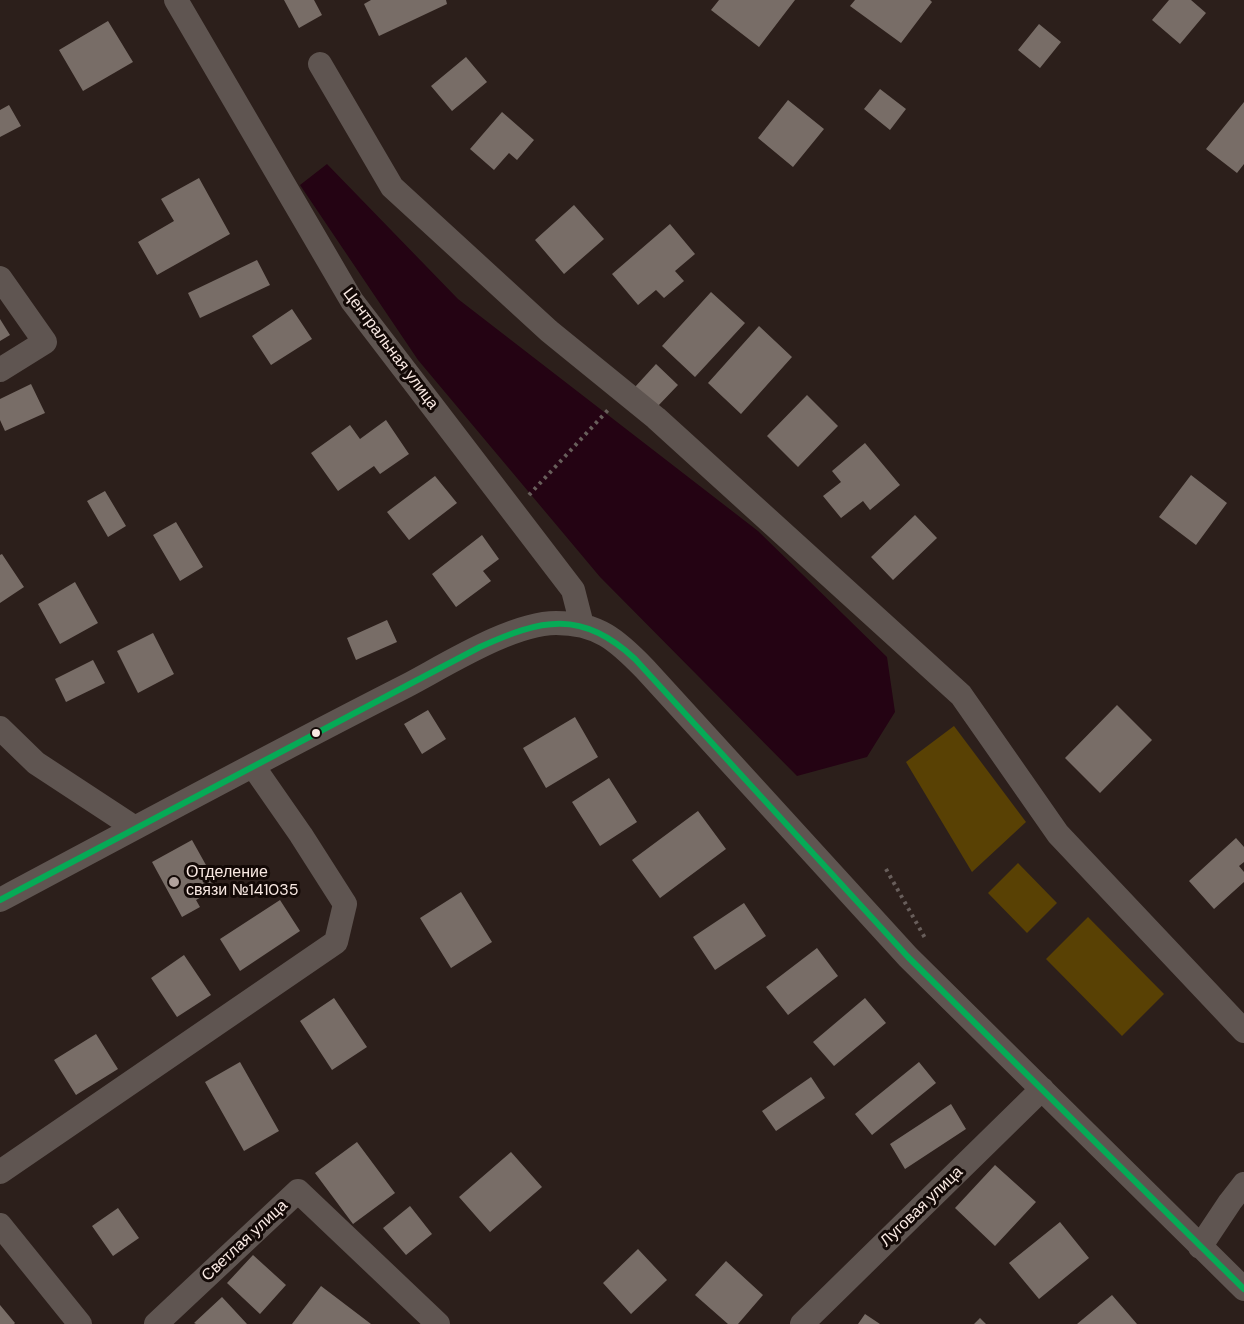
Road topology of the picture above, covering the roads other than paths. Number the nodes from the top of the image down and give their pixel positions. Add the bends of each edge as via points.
1 (176, 0) edge
2 (320, 64) dead end
3 (0, 278) edge
4 (0, 370) edge
5 (582, 625) junction
6 (0, 728) edge
7 (253, 766) junction
8 (135, 828) junction
9 (0, 900) edge
10 (1244, 1031) edge
11 (1042, 1089) junction
12 (0, 1172) edge
13 (1244, 1184) edge
14 (0, 1225) edge
15 (1200, 1247) junction
16 (1244, 1289) edge
17 (80, 1324) edge
18 (156, 1324) edge
19 (438, 1324) edge
20 (802, 1324) edge

1 - 5 street, Центральная улица via 352,301 573,590
2 - 10 street via 392,187 549,331 656,418 961,695 1058,834
3 - 4 street via 45,342
5 - 7 street via 534,625 509,633
5 - 11 street via 595,628 622,645 908,957
6 - 8 street via 36,763
7 - 8 street
7 - 12 street via 345,904 336,942
8 - 9 street
11 - 15 street
11 - 20 street, Луговая улица
13 - 15 street
14 - 17 street
15 - 16 street
18 - 19 street, Светлая улица via 298,1191

